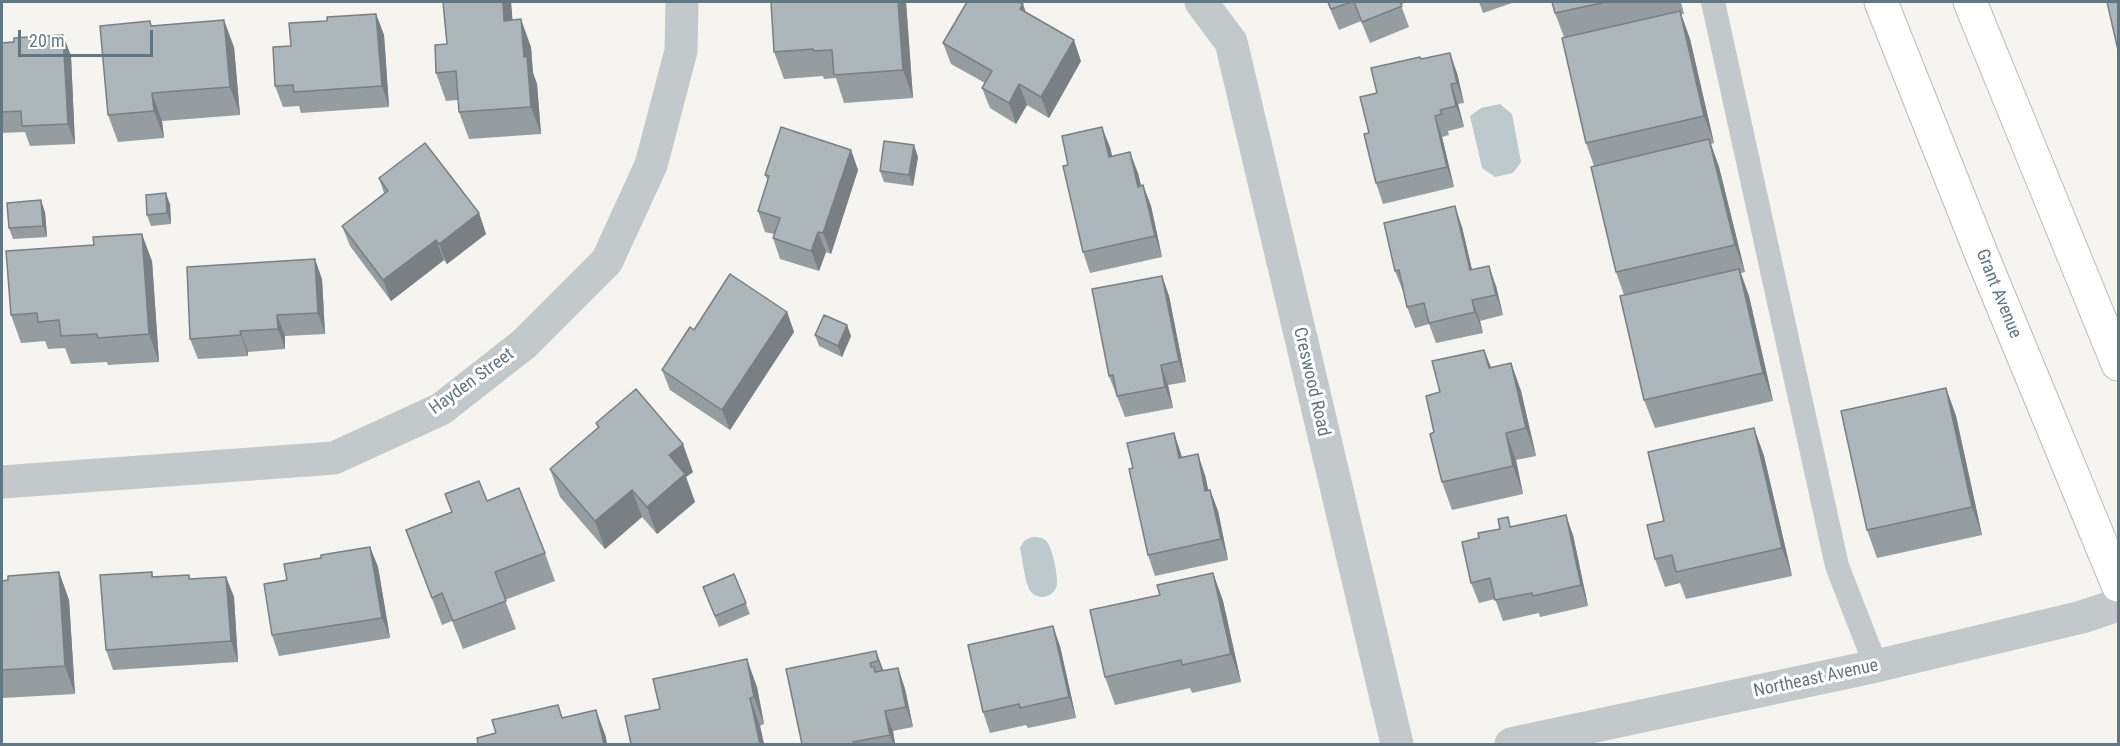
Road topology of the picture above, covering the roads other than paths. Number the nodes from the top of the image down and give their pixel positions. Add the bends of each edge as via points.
1 (682, 2) edge
2 (1713, 2) edge
3 (1881, 2) edge
4 (1970, 2) edge
5 (1209, 13) edge
6 (2118, 364) edge
7 (2, 482) edge
8 (2118, 585) edge
9 (2118, 605) edge
10 (1876, 666) junction
11 (1397, 744) edge
12 (1511, 744) edge

1 - 7 street, Hayden Street via 681,51 651,165 607,261 524,344 441,409 334,458
2 - 10 lane via 1837,566
3 - 8 main road, Grant Avenue
4 - 6 main road
5 - 11 street, Creswood Road via 1231,42
9 - 10 street, Northeast Avenue
10 - 12 street, Northeast Avenue

